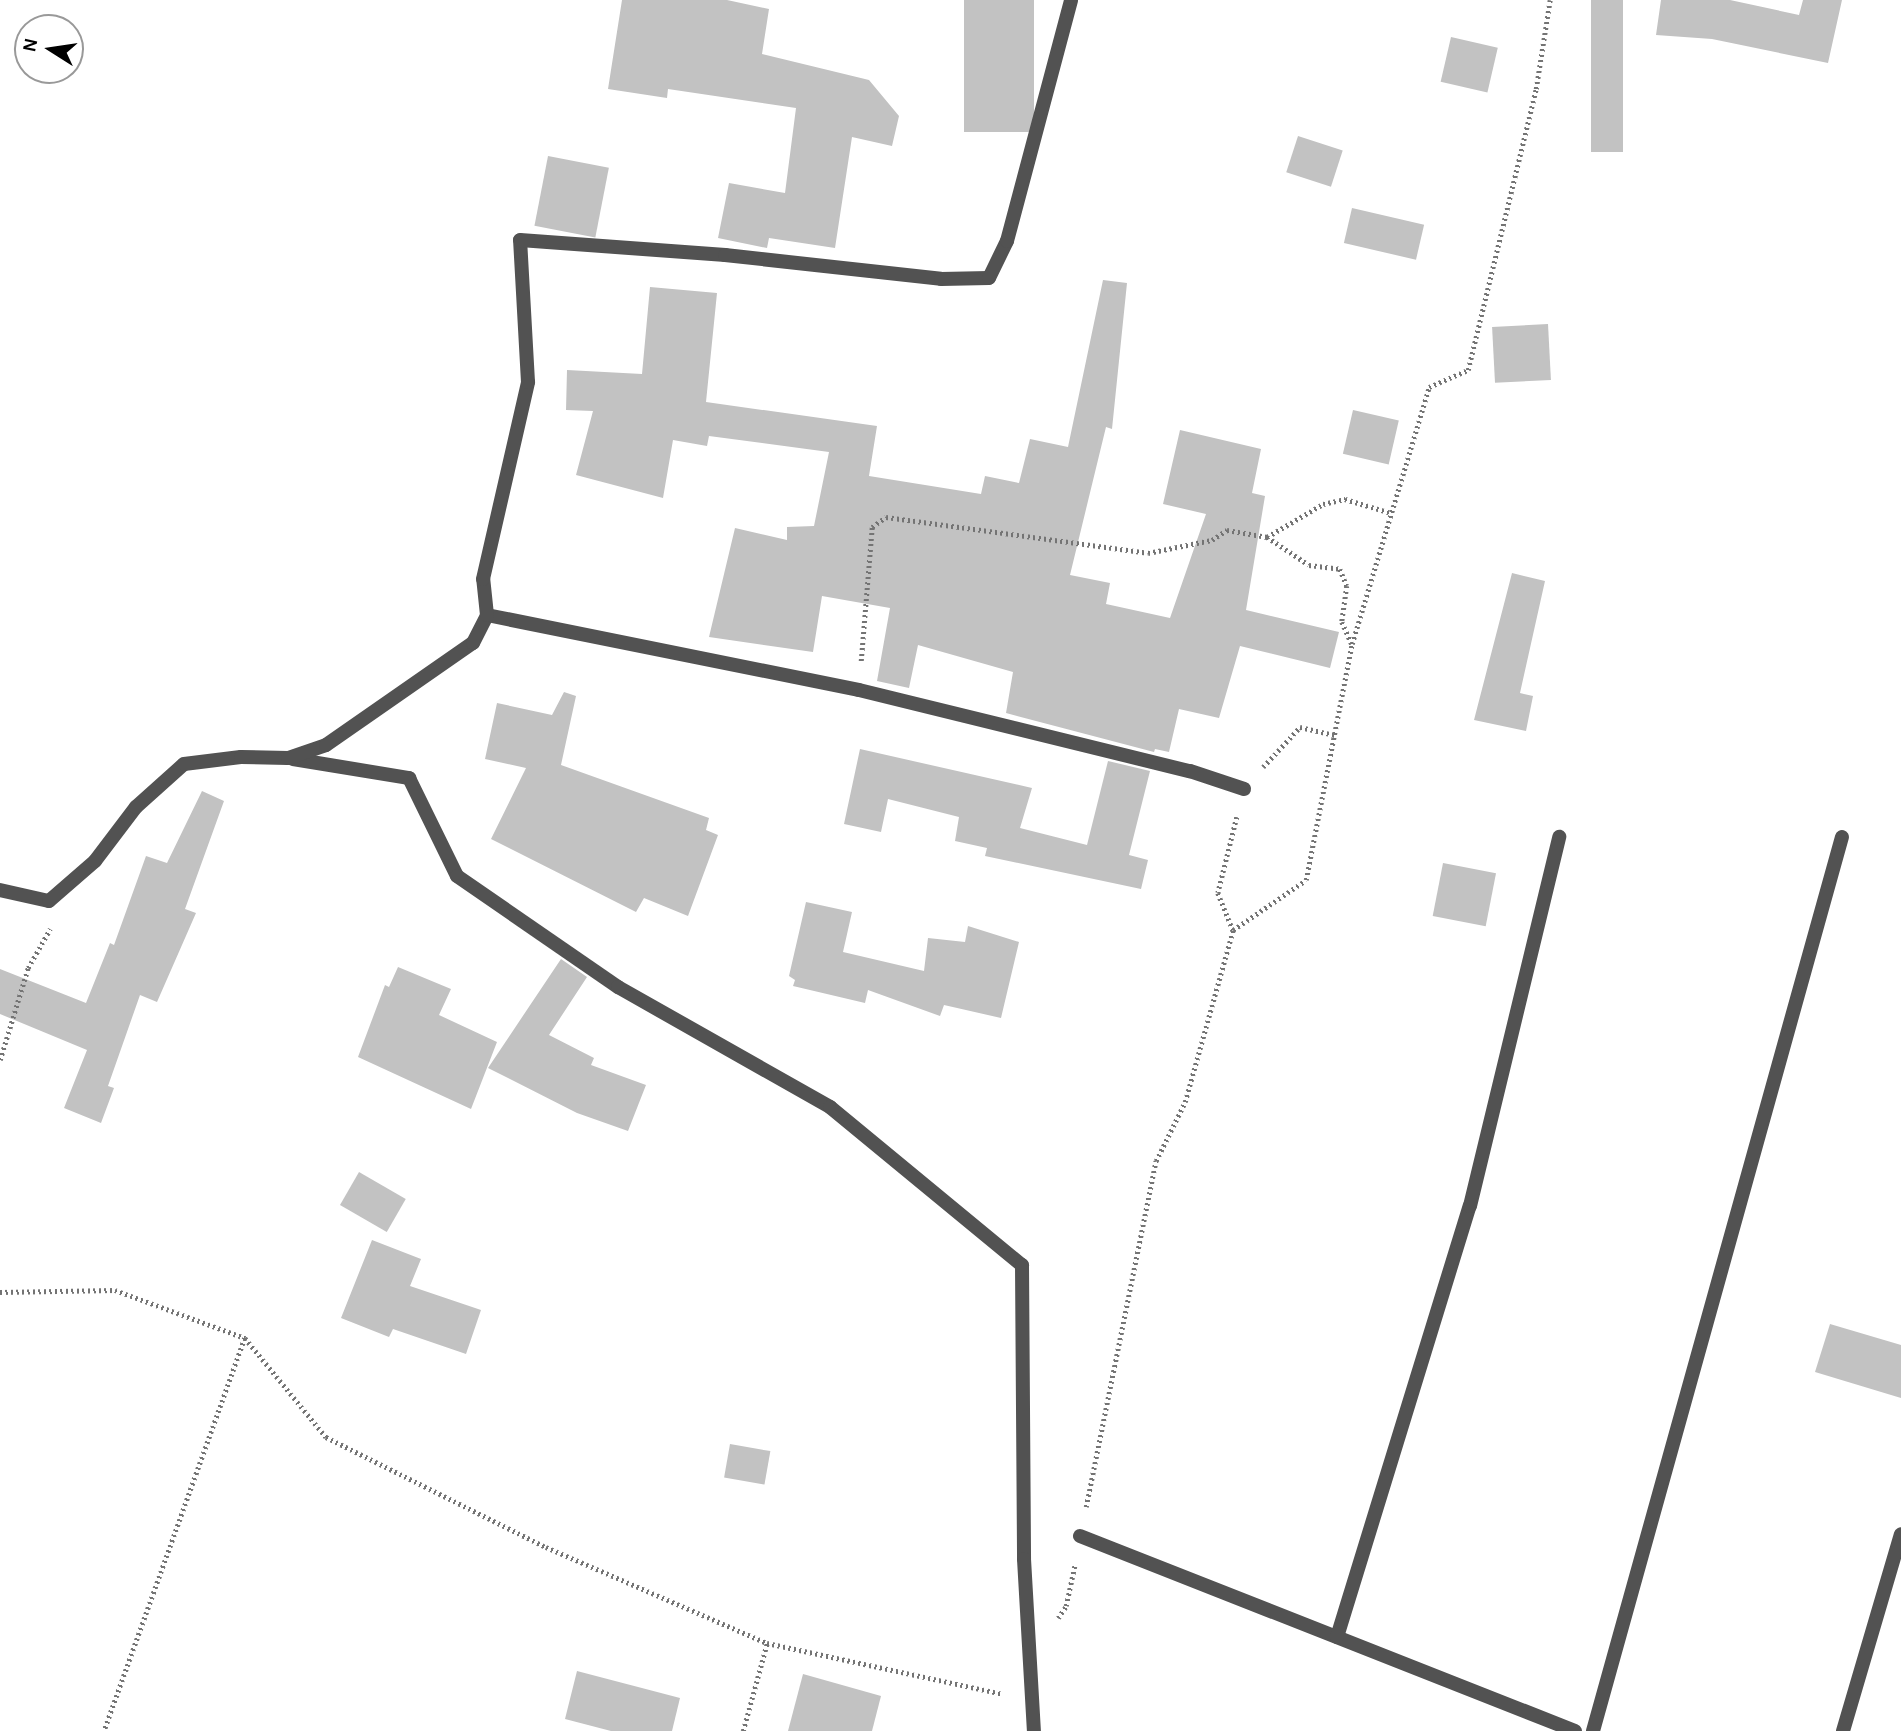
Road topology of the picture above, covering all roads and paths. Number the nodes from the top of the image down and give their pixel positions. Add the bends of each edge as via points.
1 (1071, 0) edge
2 (1550, 0) edge
3 (1391, 513) junction
4 (1267, 537) junction
5 (487, 615) junction
6 (1352, 644) junction
7 (859, 690) junction
8 (1335, 735) junction
9 (288, 758) junction
10 (1244, 789) junction
11 (1559, 837) dead end
12 (1842, 837) dead end
13 (0, 890) edge
14 (55, 919) dead end
15 (1233, 930) junction
16 (0, 1060) edge
17 (0, 1292) edge
18 (245, 1338) junction
19 (1901, 1534) edge
20 (1080, 1536) junction
21 (1337, 1637) junction
22 (767, 1643) junction
23 (1029, 1658) junction
24 (1032, 1700) junction
25 (104, 1731) edge
26 (743, 1731) edge
27 (1034, 1731) edge
28 (1575, 1731) edge
29 (1593, 1731) edge
30 (1843, 1731) edge

1 - 5 street via 1007,241 989,278 940,279 725,255 520,240 528,382 483,579
2 - 3 path via 1536,89 1468,370 1429,387
3 - 4 path via 1345,499 1323,504
3 - 6 path
4 - 6 path via 1309,565 1340,569 1347,586 1342,622
4 - 7 path via 1227,530 1212,540 1148,553 886,517 872,527
5 - 7 street
5 - 9 street via 473,643 326,746
6 - 8 path
7 - 10 street via 1190,771
8 - 10 path via 1300,727
8 - 15 path via 1306,880
9 - 13 street via 241,757 184,764 136,807 95,861 49,901
9 - 23 street via 409,778 457,876 618,986 830,1107 1022,1265
10 - 15 path via 1218,893
11 - 21 street via 1470,1206
12 - 29 street
14 - 16 path via 28,968
15 - 20 path via 1185,1102 1156,1161
17 - 18 path via 115,1290
18 - 22 path via 326,1437 546,1547
18 - 25 path
19 - 30 street
20 - 21 street
20 - 23 path via 1066,1606
21 - 28 street
22 - 24 path
22 - 26 path
23 - 24 street
24 - 27 street

